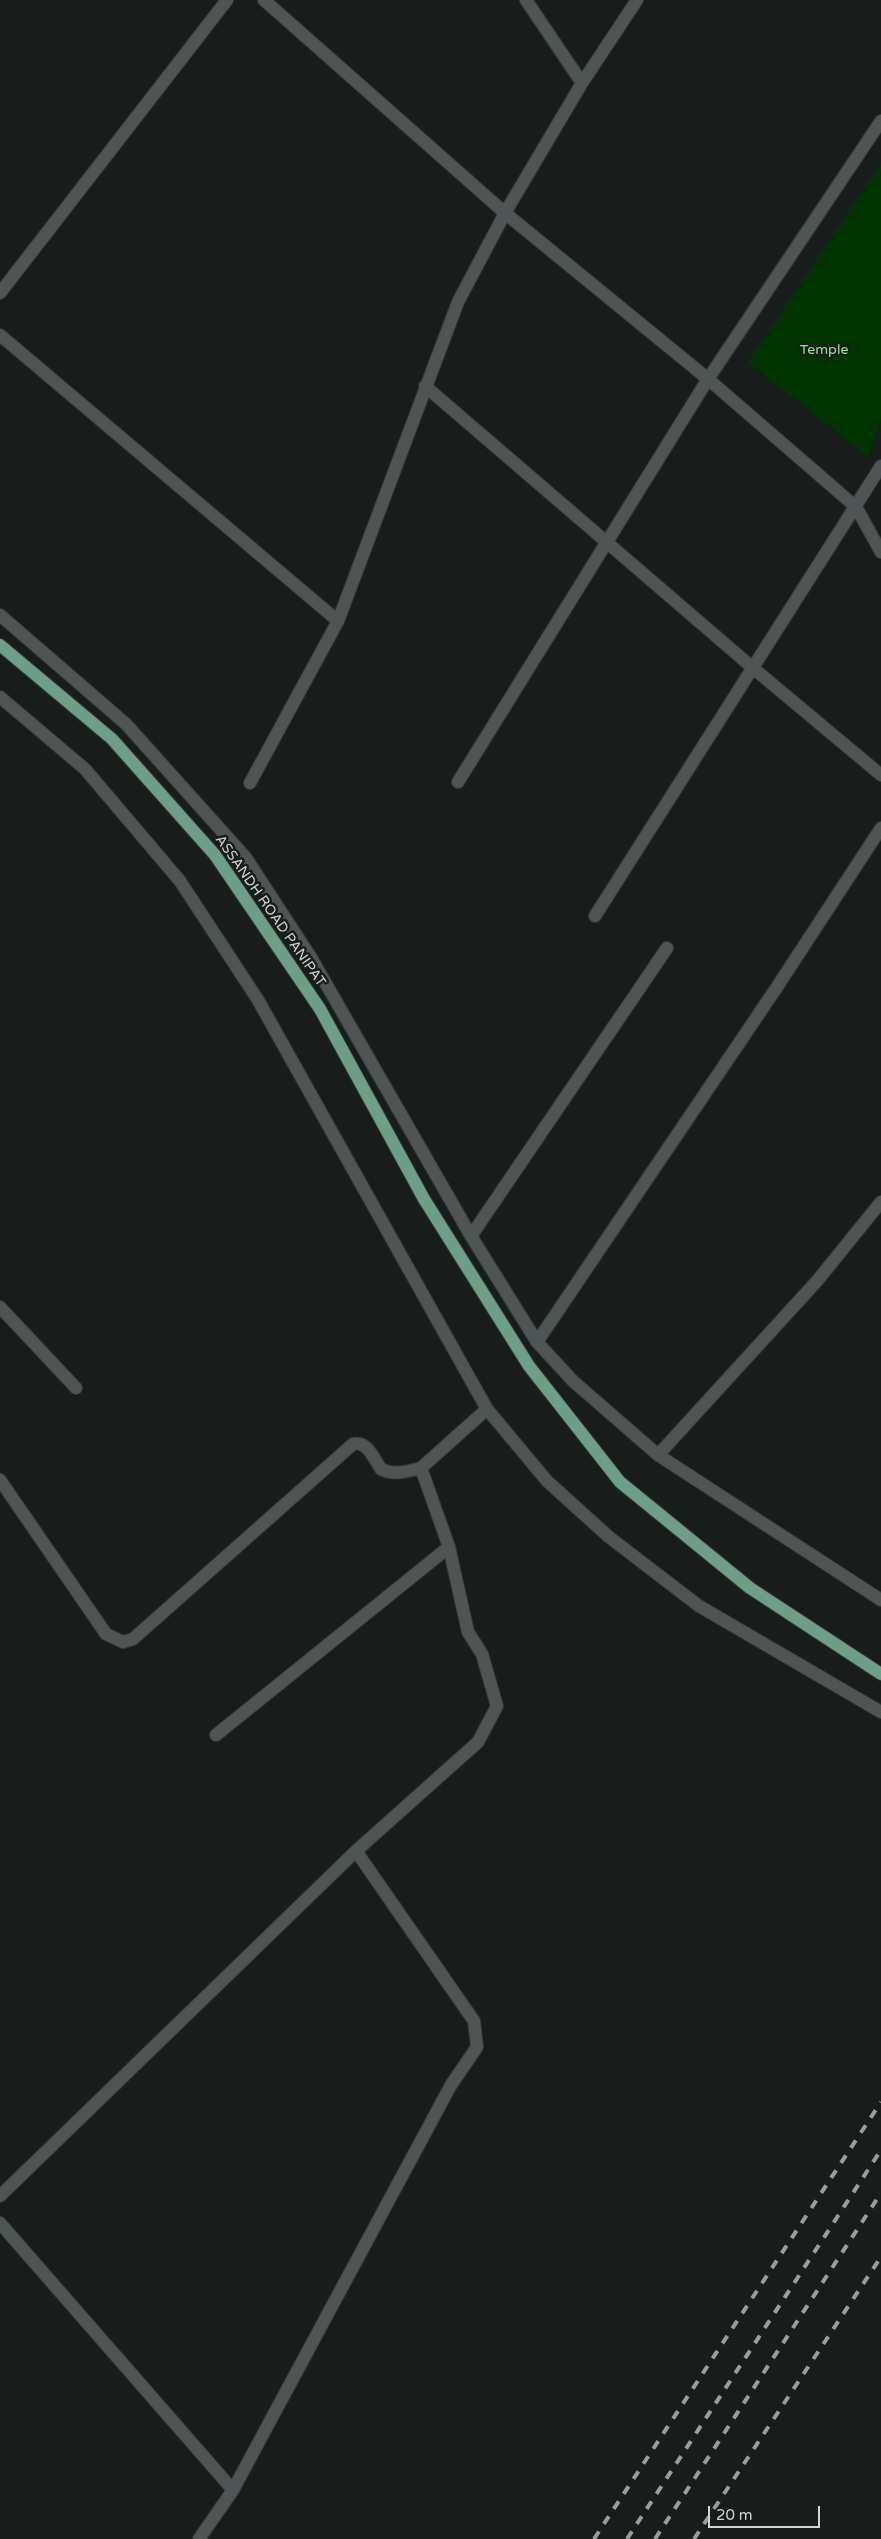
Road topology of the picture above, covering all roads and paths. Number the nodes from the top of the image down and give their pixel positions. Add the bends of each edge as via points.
1 (227, 0) edge
2 (264, 0) edge
3 (526, 0) edge
4 (637, 0) edge
5 (582, 84) junction
6 (881, 121) edge
7 (505, 213) junction
8 (0, 293) edge
9 (0, 335) edge
10 (708, 379) junction
11 (425, 386) junction
12 (881, 466) edge
13 (856, 507) junction
14 (608, 542) junction
15 (881, 552) edge
16 (0, 615) edge
17 (338, 620) junction
18 (0, 645) edge
19 (753, 668) junction
20 (0, 697) edge
21 (881, 774) edge
22 (458, 782) dead end
23 (250, 783) dead end
24 (881, 828) edge
25 (595, 916) dead end
26 (666, 948) dead end
27 (881, 1202) edge
28 (470, 1236) junction
29 (0, 1307) edge
30 (538, 1342) junction
31 (76, 1388) dead end
32 (487, 1409) junction
33 (658, 1455) junction
34 (421, 1468) junction
35 (0, 1480) edge
36 (449, 1547) junction
37 (881, 1600) edge
38 (881, 1674) edge
39 (881, 1712) edge
40 (216, 1735) dead end
41 (356, 1851) junction
42 (0, 2196) edge
43 (0, 2223) edge
44 (233, 2490) junction
45 (199, 2539) edge

1 - 8 street
2 - 7 street
3 - 5 street
4 - 5 street
5 - 7 street
6 - 10 street
7 - 10 street
7 - 11 street via 458,302
9 - 17 street
10 - 13 street
10 - 14 street
11 - 14 street
11 - 17 street
12 - 13 street
13 - 15 street
13 - 19 street
14 - 19 street
14 - 22 street
16 - 28 street via 126,724 246,858 310,956
17 - 23 street
18 - 38 main road, ASSANDH ROAD PANIPAT via 112,739 215,855 320,1009 424,1199 529,1366 620,1482 750,1588
19 - 21 street
19 - 25 street
20 - 32 street via 85,769 180,881 258,1000
24 - 30 street
26 - 28 street
27 - 33 street via 817,1281
28 - 30 street
29 - 31 street
30 - 33 street via 573,1381
32 - 34 street
32 - 39 street via 547,1481 609,1537 699,1606
33 - 37 street
34 - 35 street via 384,1471 365,1446 358,1442 353,1444 133,1639 124,1642 106,1634
34 - 36 street
36 - 40 street
36 - 41 street via 468,1632 482,1654 497,1706 478,1742
41 - 42 street
41 - 44 street via 474,2022 477,2047 450,2084
43 - 44 street
44 - 45 street

